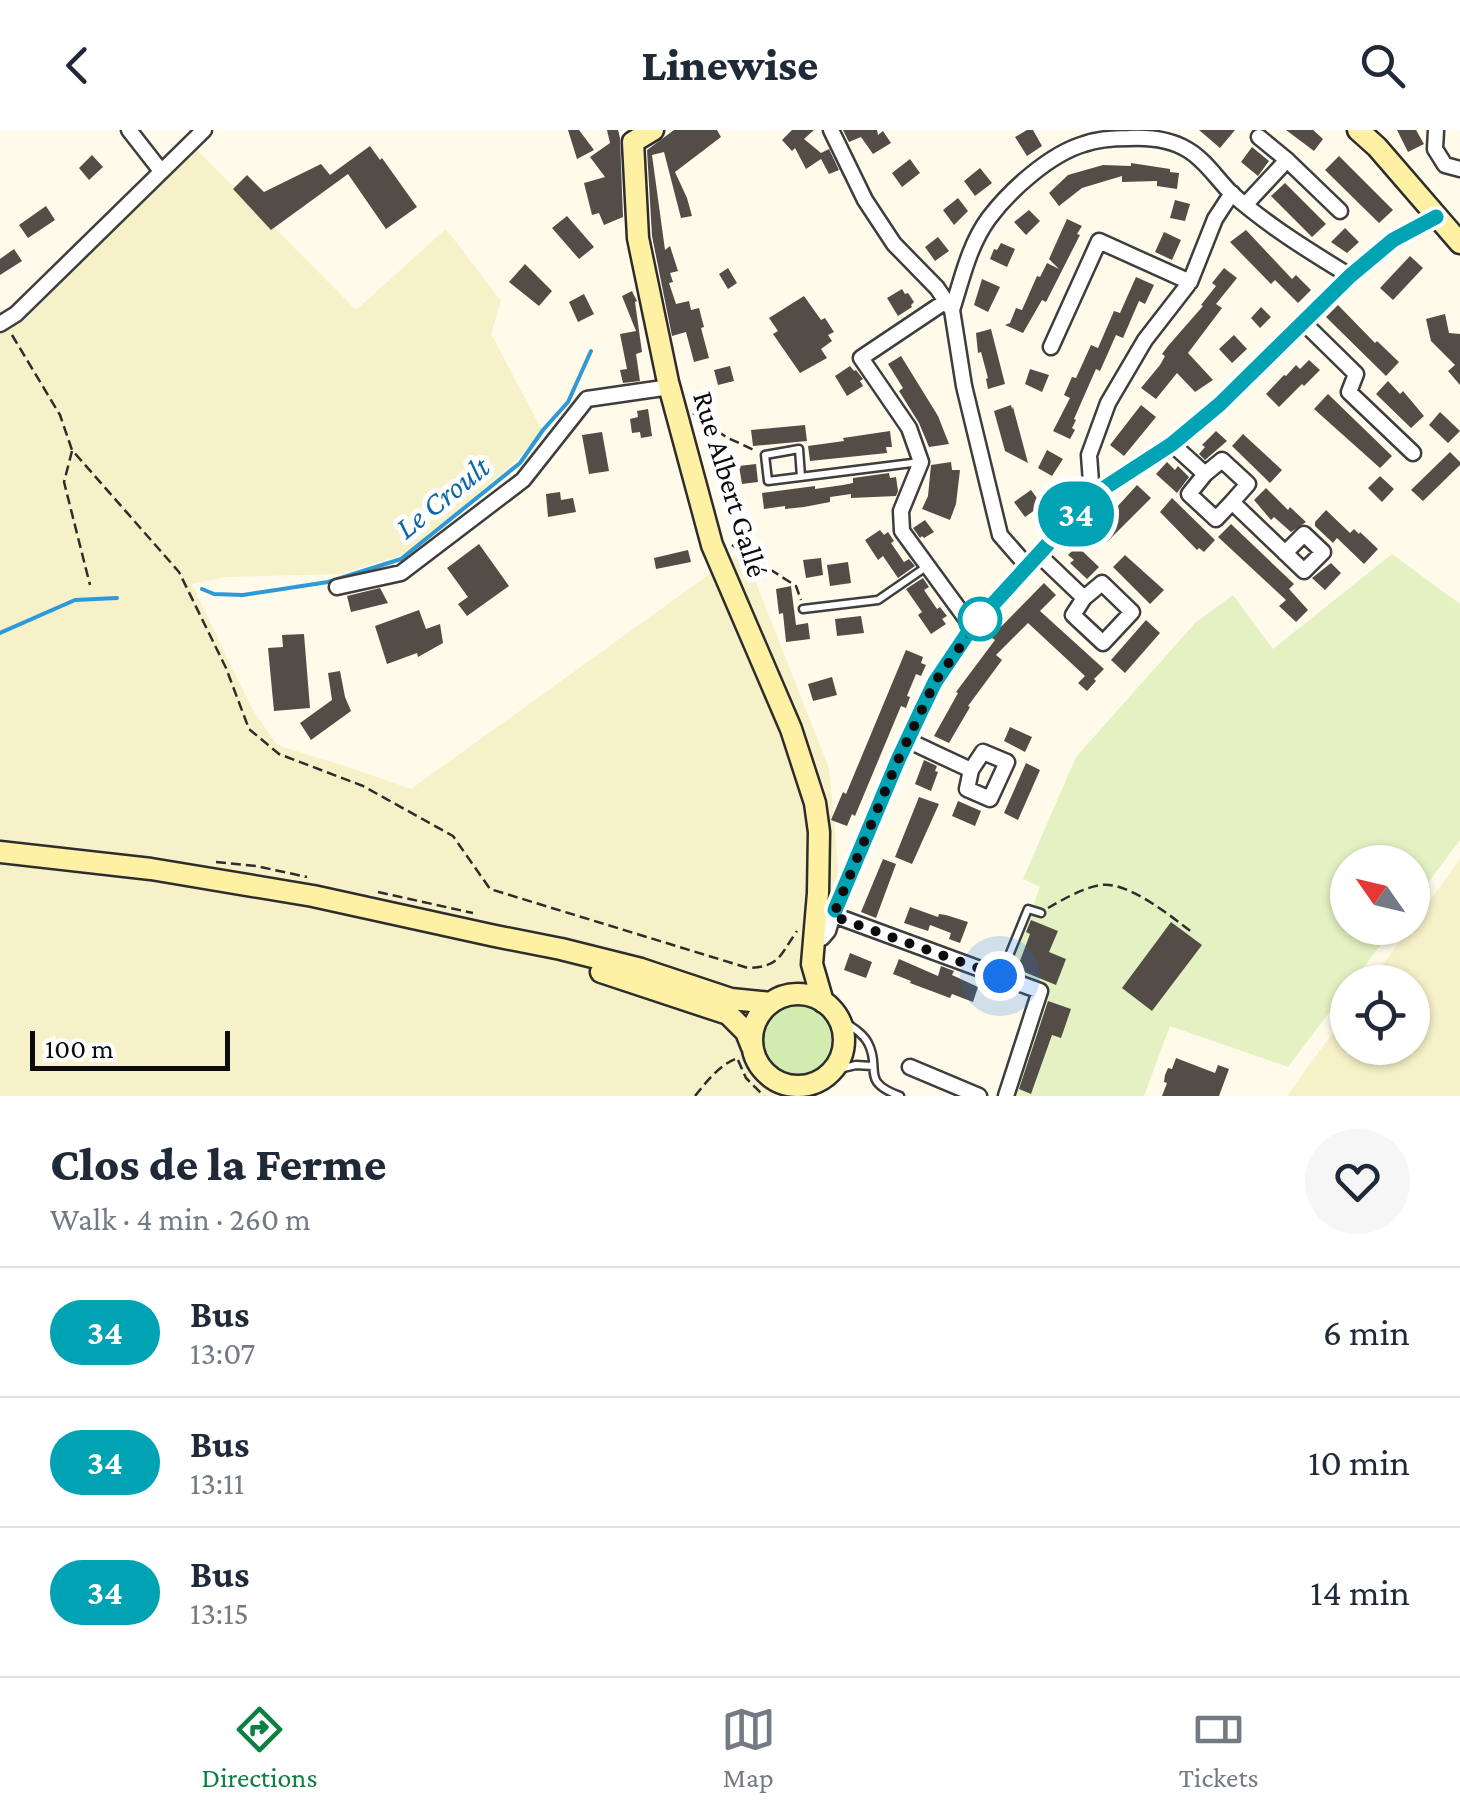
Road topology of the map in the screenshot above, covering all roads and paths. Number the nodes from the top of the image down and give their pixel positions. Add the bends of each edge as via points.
1 (129, 130) edge
2 (204, 130) edge
3 (652, 130) edge
4 (831, 130) edge
5 (1358, 130) edge
6 (1436, 130) edge
7 (631, 136) edge
8 (1259, 137) dead end
9 (1287, 160) junction
10 (1460, 169) edge
11 (161, 171) junction
12 (1232, 193) junction
13 (1246, 204) junction
14 (1340, 211) dead end
15 (1450, 227) edge
16 (1350, 276) junction
17 (1190, 282) junction
18 (949, 306) junction
19 (1303, 322) junction
20 (2, 323) edge
21 (1050, 347) dead end
22 (672, 392) junction
23 (1172, 444) junction
24 (72, 450) junction
25 (1413, 453) dead end
26 (765, 455) junction
27 (921, 462) junction
28 (1205, 474) junction
29 (801, 477) junction
30 (1092, 496) junction
31 (1232, 502) junction
32 (709, 531) junction
33 (1285, 553) dead end
34 (1039, 555) junction
35 (928, 566) junction
36 (1028, 567) junction
37 (90, 585) dead end
38 (337, 587) dead end
39 (1084, 598) dead end
40 (803, 609) joint
41 (972, 627) junction
42 (907, 740) junction
43 (971, 770) dead end
44 (0, 852) edge
45 (1040, 912) joint
46 (824, 919) junction
47 (1193, 932) dead end
48 (495, 936) junction
49 (812, 964) junction
50 (1000, 976) junction
51 (775, 1001) junction
52 (829, 1009) junction
53 (744, 1053) junction
54 (872, 1066) junction
55 (910, 1067) dead end
56 (825, 1082) edge
57 (773, 1090) edge
58 (695, 1096) edge
59 (900, 1096) edge
60 (980, 1096) edge
61 (1006, 1096) edge

1 - 11 street
2 - 11 street
3 - 7 street
4 - 18 street via 894,244
5 - 15 street
6 - 10 street via 1435,149 1445,166
7 - 22 street, Rue Albert Gallé via 638,238
8 - 9 street
9 - 13 street
9 - 14 street
11 - 20 street
12 - 13 street
12 - 17 street
12 - 18 street via 1174,143 1140,137 1082,144 1047,162 988,219
13 - 16 street
15 - 16 street via 1393,240
16 - 19 street
17 - 21 street via 1099,241
17 - 30 street via 1108,404 1089,455
18 - 27 street via 861,358 909,428
18 - 36 street via 1000,536
19 - 23 street
19 - 25 street via 1356,374 1349,392
20 - 24 path via 60,415
22 - 26 path via 726,438
22 - 32 street, Rue Albert Gallé
22 - 38 street via 587,399 523,480 431,550 400,572
23 - 28 street
23 - 30 street
24 - 37 path via 64,482
24 - 46 path via 179,572 249,729 278,754 363,786 453,836 490,888 748,968 777,961 798,929
26 - 29 lane via 768,481
26 - 29 lane via 799,449
27 - 29 lane
27 - 35 street via 902,511 902,531
28 - 31 street via 1222,460 1248,484
28 - 31 street via 1189,494 1216,519
30 - 34 street
31 - 33 street
32 - 40 path via 796,586
32 - 46 street, Rue Albert Gallé via 815,802
34 - 36 street
34 - 39 street
35 - 40 lane via 878,600
35 - 41 street
36 - 41 street
41 - 42 street
42 - 43 street
42 - 46 street
44 - 48 street via 314,896
45 - 47 path via 1104,884 1143,897
45 - 50 lane via 1028,909
46 - 49 street, Rue Albert Gallé
46 - 50 street
48 - 51 street via 596,957 731,998
48 - 53 street via 728,1014 740,1025
49 - 51 street
49 - 52 street
50 - 61 street via 1040,991
51 - 52 street via 798,994
51 - 53 street via 756,1021
52 - 54 lane via 866,1040
52 - 56 street via 844,1034 840,1059
53 - 57 street
53 - 57 path via 746,1078
53 - 58 path
54 - 56 lane via 856,1065
54 - 59 lane via 877,1083
55 - 60 street
56 - 57 street

